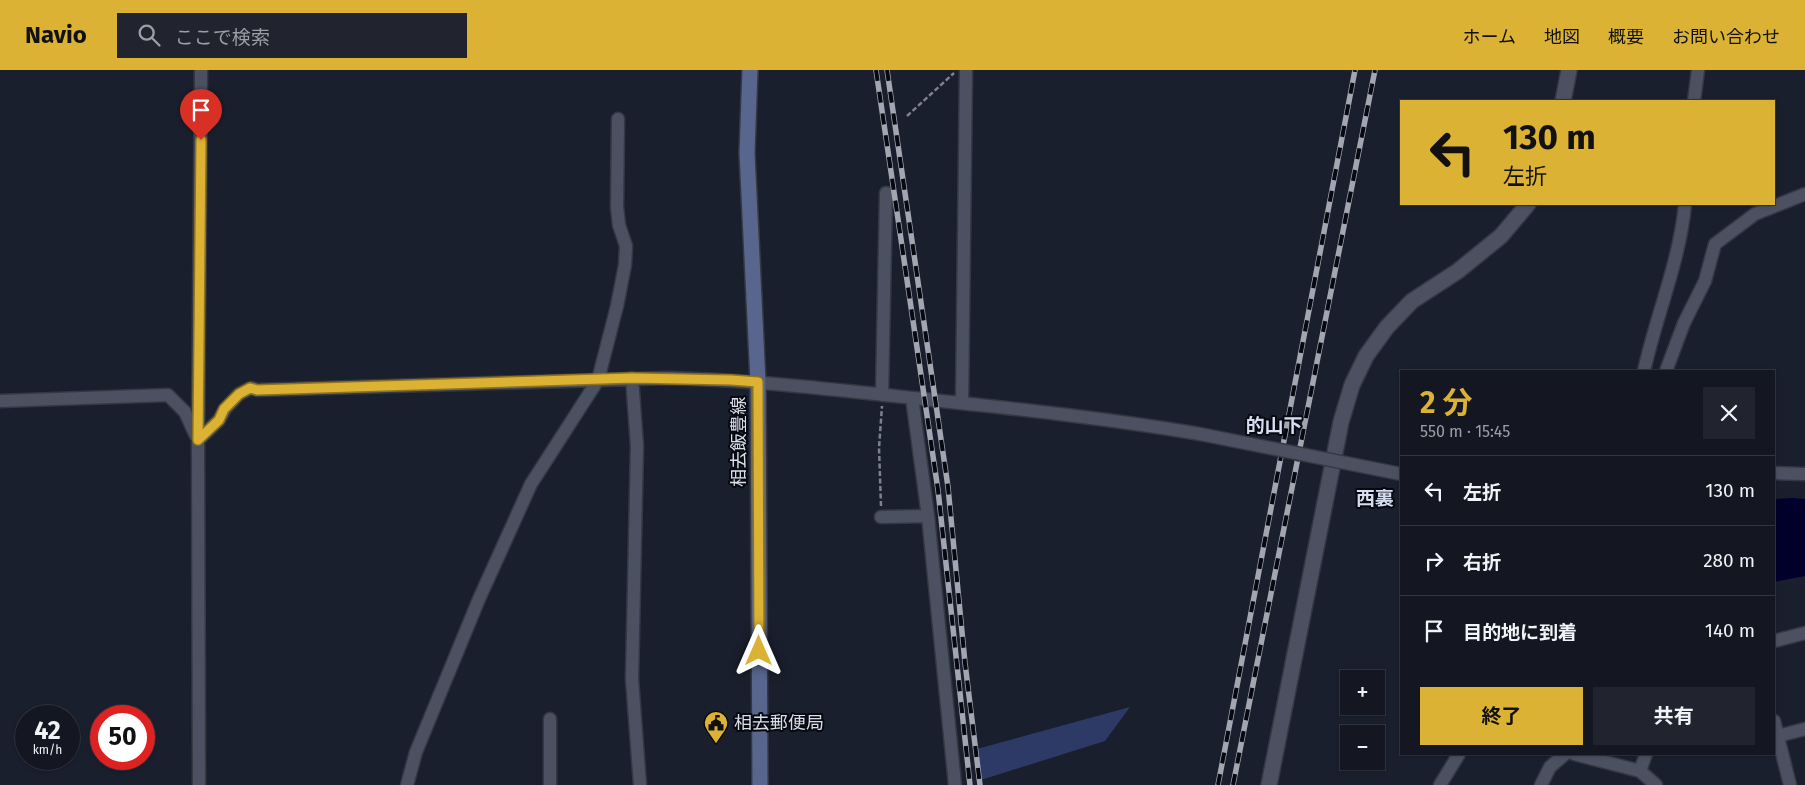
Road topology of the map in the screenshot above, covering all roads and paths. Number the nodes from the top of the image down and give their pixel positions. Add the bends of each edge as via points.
1 (201, 70) edge
2 (750, 70) edge
3 (956, 70) edge
4 (966, 70) edge
5 (1569, 70) edge
6 (1698, 70) edge
7 (1562, 100) edge
8 (1694, 100) edge
9 (907, 116) dead end
10 (618, 120) dead end
11 (886, 193) dead end
12 (1805, 194) edge
13 (1527, 205) edge
14 (1685, 205) edge
15 (1644, 370) edge
16 (1666, 370) edge
17 (632, 378) junction
18 (598, 380) junction
19 (758, 382) junction
20 (882, 395) junction
21 (912, 398) junction
22 (0, 401) edge
23 (962, 403) junction
24 (198, 440) junction
25 (1400, 474) edge
26 (1775, 474) edge
27 (1805, 474) edge
28 (928, 516) junction
29 (882, 517) joint
30 (1805, 633) edge
31 (1775, 641) edge
32 (550, 719) dead end
33 (1775, 725) edge
34 (1805, 729) edge
35 (1778, 736) junction
36 (1458, 755) edge
37 (1564, 755) edge
38 (1578, 755) edge
39 (1646, 755) edge
40 (1640, 771) junction
41 (199, 785) edge
42 (407, 785) edge
43 (550, 785) edge
44 (640, 785) edge
45 (760, 785) edge
46 (955, 785) edge
47 (1269, 785) edge
48 (1440, 785) edge
49 (1541, 785) edge
50 (1656, 785) edge
51 (1790, 785) edge

1 - 24 street
2 - 19 main road, 相去飯豊線 via 747,153
3 - 9 path
4 - 23 street
5 - 7 street
6 - 8 street
10 - 18 street via 617,207 626,246 626,265
11 - 20 street
12 - 16 street via 1755,214 1715,244 1704,281
13 - 47 street via 1501,236 1458,271 1412,301 1366,356 1352,385 1341,422
14 - 15 street via 1675,257
17 - 18 street
17 - 19 street
17 - 44 street via 637,446 632,679
18 - 24 street via 250,388 224,409 219,420
18 - 42 street via 531,484 475,608 416,752
19 - 20 street
19 - 45 main road, 相去飯豊線
20 - 21 street
20 - 29 path via 879,448
21 - 23 street
21 - 28 street
22 - 24 street via 168,395 185,412
23 - 25 street, bridge via 1129,422
24 - 41 street
26 - 27 street
28 - 29 street
28 - 46 street
30 - 31 street
32 - 43 street
33 - 35 street
34 - 35 street
35 - 51 street
36 - 48 street
37 - 49 street via 1550,767
38 - 40 street
39 - 40 street
40 - 50 street

